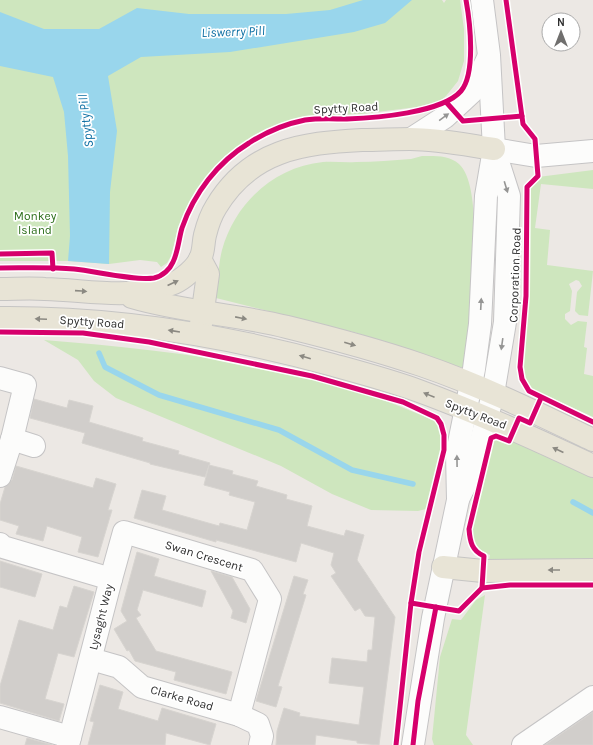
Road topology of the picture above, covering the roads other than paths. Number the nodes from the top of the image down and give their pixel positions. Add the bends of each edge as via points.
1 (482, 0) edge
2 (489, 55) junction
3 (411, 139) junction
4 (494, 149) junction
5 (593, 151) edge
6 (200, 259) junction
7 (0, 289) edge
8 (122, 294) junction
9 (203, 311) junction
10 (0, 318) edge
11 (199, 335) junction
12 (0, 378) edge
13 (471, 385) junction
14 (493, 394) junction
15 (465, 410) junction
16 (487, 418) junction
17 (12, 439) junction
18 (593, 440) edge
19 (34, 446) dead end
20 (593, 466) edge
21 (0, 476) edge
22 (458, 500) junction
23 (0, 544) edge
24 (443, 567) junction
25 (593, 570) edge
26 (111, 579) junction
27 (91, 659) junction
28 (593, 697) edge
29 (239, 714) junction
30 (0, 717) edge
31 (69, 741) edge
32 (260, 745) edge
33 (413, 745) edge
34 (523, 745) edge

1 - 2 street, Corporation Road
3 -> 2 street via 445,117 472,92
2 - 4 street, Corporation Road
3 - 4 main road
3 - 6 main road via 325,142 298,146 276,154 251,169 231,186 215,208
4 - 5 street via 536,156
13 -> 4 street, Corporation Road via 480,324 486,196
4 -> 14 street, Corporation Road via 508,196 509,232 505,322
8 -> 6 main road via 154,290 174,283 184,277
6 - 9 main road via 208,274
7 -> 8 main road
8 - 9 main road, Spytty Road via 152,303
9 - 11 main road
9 -> 13 main road, Spytty Road via 286,326 388,355
11 -> 10 main road, Spytty Road via 89,321
15 -> 11 main road, Spytty Road via 419,391 369,375 282,351
12 - 17 street via 25,385
13 - 14 main road, Spytty Road
13 - 15 street, Corporation Road
14 - 16 street, Corporation Road
14 - 18 main road, Spytty Road
15 - 16 main road, Spytty Road
22 -> 15 street, Corporation Road via 457,453
20 -> 16 main road, Spytty Road
16 - 22 street, Corporation Road via 475,465
17 - 19 street
17 - 21 street
22 - 24 street, Corporation Road
23 - 26 street, Lysaght Way
25 -> 24 main road via 483,570
24 - 33 street, Corporation Road via 418,701
26 - 27 street, Lysaght Way
26 - 29 street, Swan Crescent via 124,532 252,570 270,599
27 - 29 street, Clarke Road via 120,667 142,687
27 - 31 street, Lysaght Way
28 - 34 street
29 - 32 street, Clarke Road via 258,724 262,736
30 - 31 street

